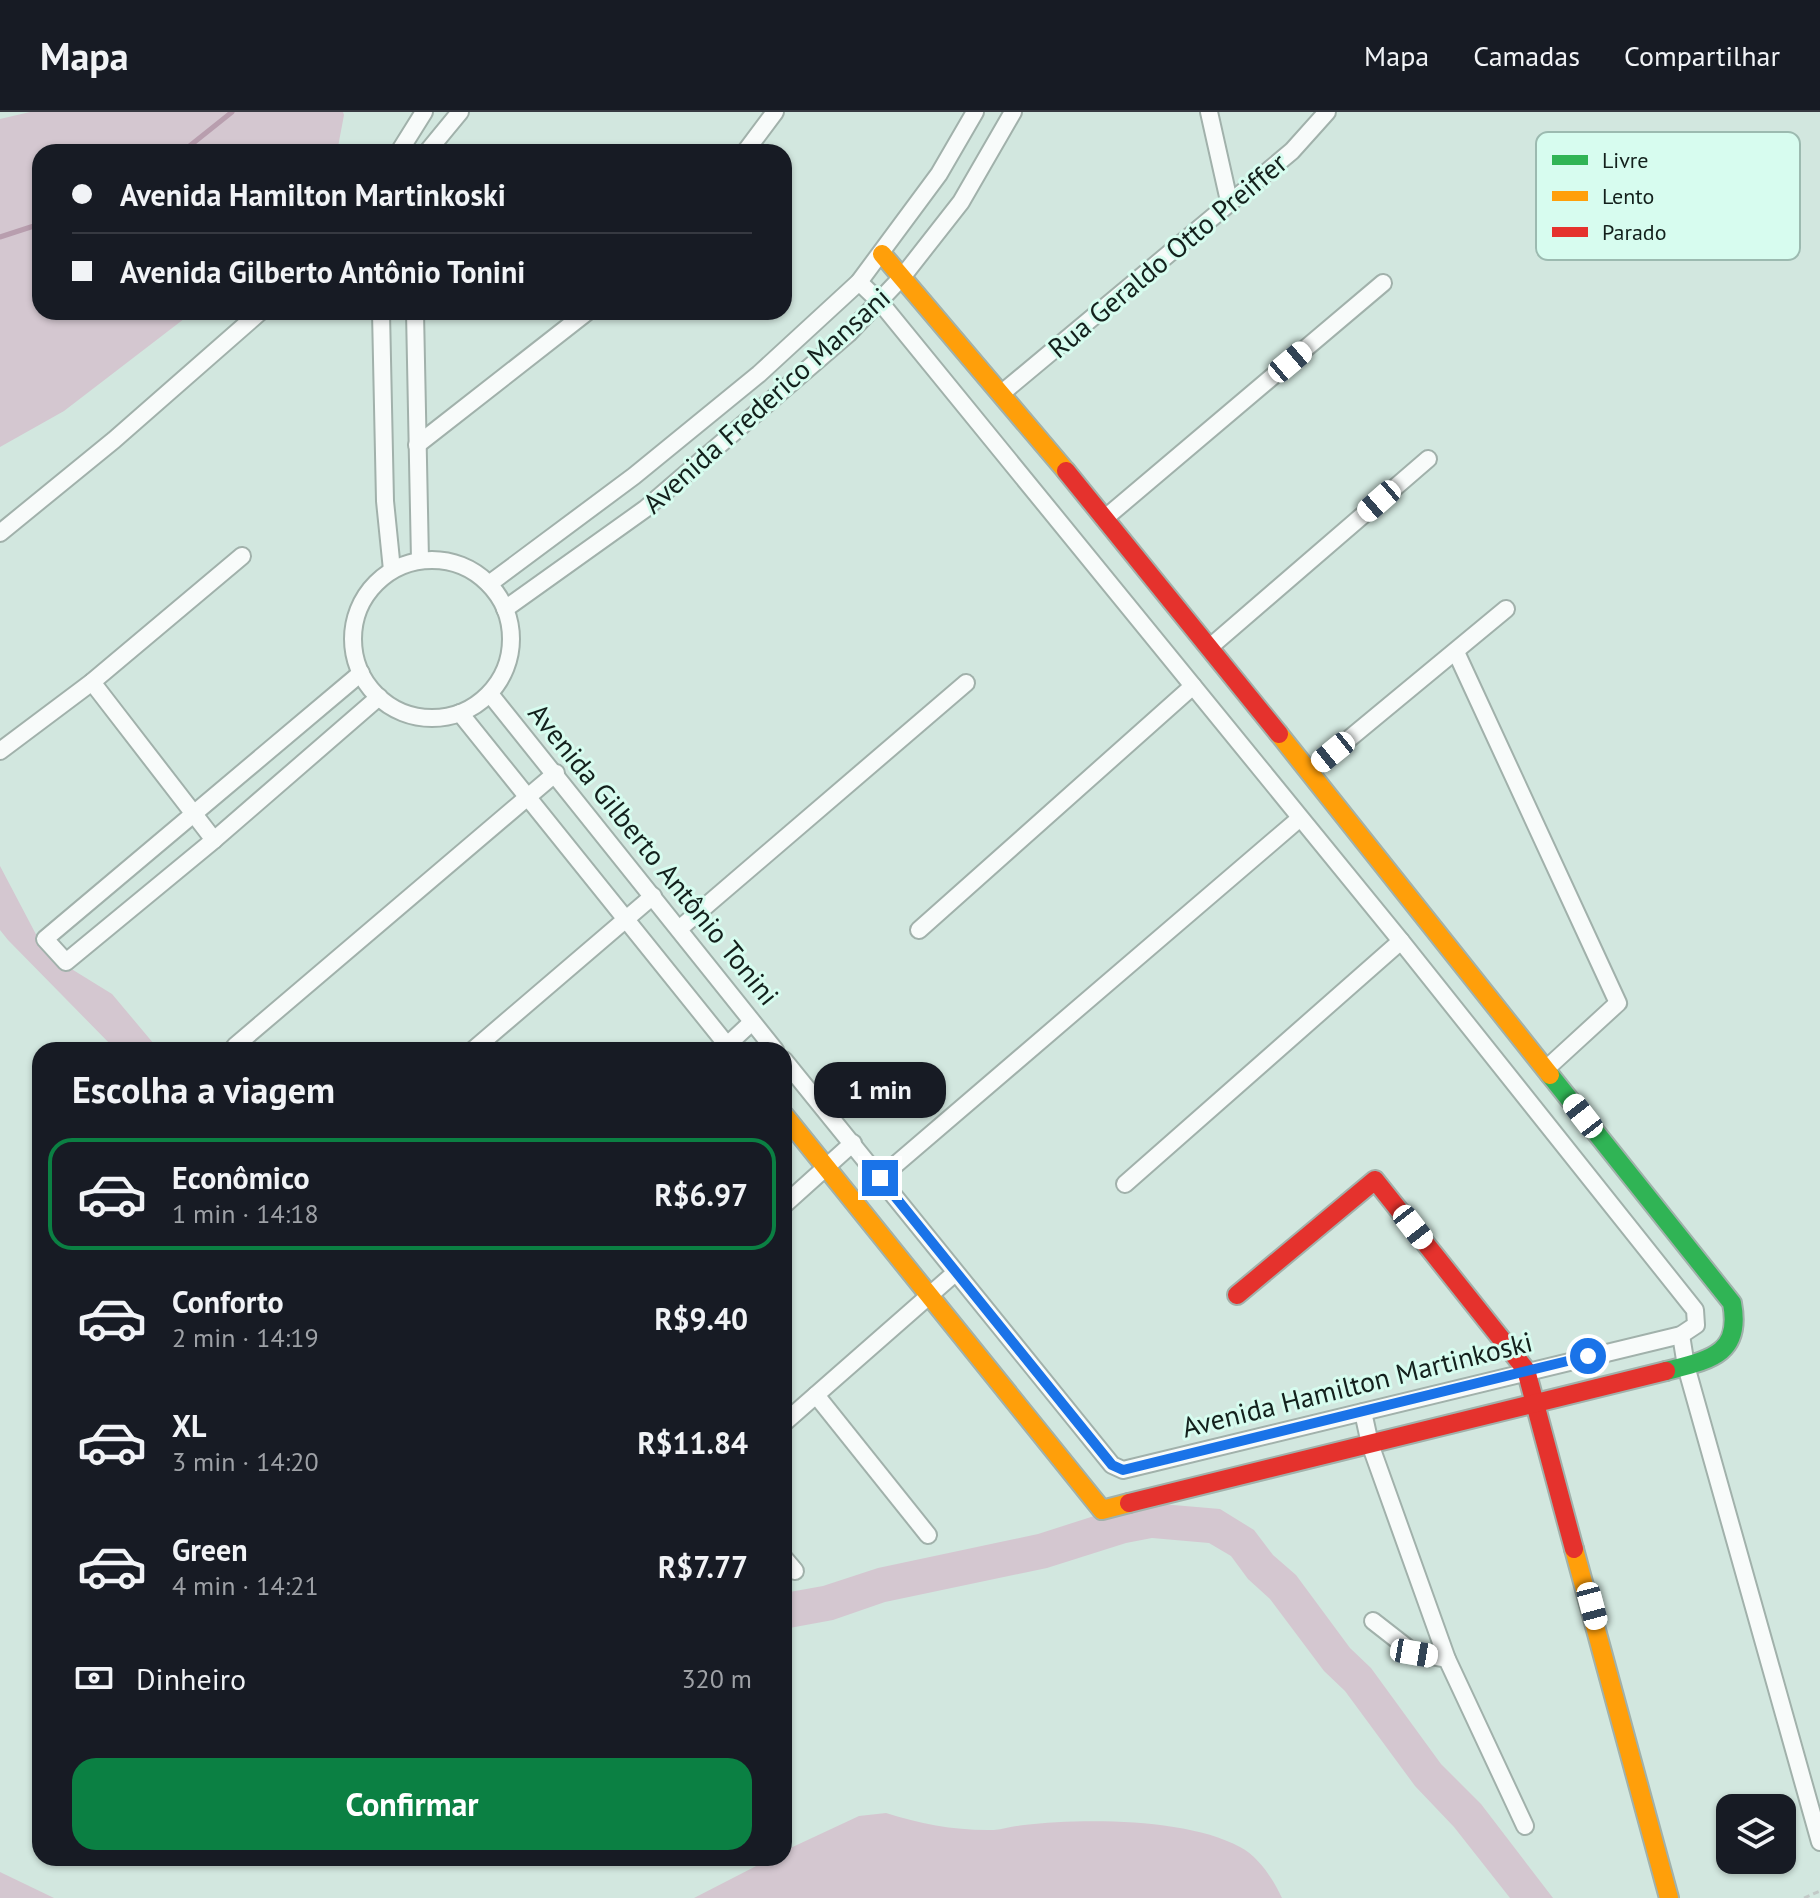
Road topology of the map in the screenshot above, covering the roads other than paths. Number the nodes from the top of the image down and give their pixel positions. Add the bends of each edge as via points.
1 (424, 112) edge
2 (460, 112) edge
3 (775, 112) edge
4 (975, 112) edge
5 (1013, 112) edge
6 (1209, 112) edge
7 (1327, 112) edge
8 (404, 144) edge
9 (434, 144) edge
10 (751, 144) edge
11 (1229, 201) junction
12 (882, 254) junction
13 (903, 276) junction
14 (859, 282) junction
15 (1383, 283) dead end
16 (880, 302) junction
17 (251, 320) edge
18 (381, 320) edge
19 (415, 320) edge
20 (577, 320) edge
21 (1002, 393) junction
22 (417, 445) junction
23 (1428, 459) dead end
24 (1104, 519) junction
25 (0, 533) edge
26 (242, 556) dead end
27 (420, 560) junction
28 (392, 570) junction
29 (489, 584) junction
30 (505, 609) junction
31 (1506, 609) dead end
32 (1210, 647) junction
33 (1456, 652) junction
34 (361, 673) junction
35 (92, 682) junction
36 (966, 683) dead end
37 (1193, 686) junction
38 (490, 694) junction
39 (379, 697) junction
40 (460, 713) junction
41 (0, 751) edge
42 (1309, 772) junction
43 (556, 773) junction
44 (527, 795) junction
45 (194, 816) junction
46 (1299, 819) junction
47 (214, 840) junction
48 (653, 896) junction
49 (626, 919) junction
50 (679, 929) junction
51 (919, 930) dead end
52 (1401, 941) junction
53 (752, 1022) junction
54 (240, 1042) edge
55 (482, 1042) edge
56 (722, 1042) edge
57 (733, 1042) edge
58 (768, 1042) edge
59 (1546, 1069) junction
60 (792, 1070) edge
61 (792, 1125) edge
62 (853, 1143) junction
63 (826, 1168) junction
64 (880, 1178) junction
65 (1125, 1184) dead end
66 (792, 1198) edge
67 (955, 1273) junction
68 (1237, 1295) dead end
69 (930, 1297) junction
70 (1681, 1335) junction
71 (1686, 1366) junction
72 (1526, 1370) junction
73 (816, 1395) junction
74 (1538, 1402) junction
75 (1363, 1412) junction
76 (792, 1416) edge
77 (1370, 1444) junction
78 (928, 1535) dead end
79 (792, 1567) edge
80 (795, 1571) dead end
81 (1373, 1621) dead end
82 (1447, 1659) junction
83 (1525, 1826) dead end
84 (1820, 1842) edge
85 (1669, 1898) edge

1 - 8 street
2 - 9 street
3 - 10 street
4 - 12 street, Avenida Frederico Mansani
5 - 13 street, Avenida Frederico Mansani via 961,202
6 - 11 street
7 - 11 street, Rua Geraldo Otto Preiffer via 1292,151
11 - 21 street, Rua Geraldo Otto Preiffer
12 - 13 street
12 - 14 street, Avenida Frederico Mansani
13 - 16 street, Avenida Frederico Mansani
13 - 21 street
14 - 16 street
14 - 29 street, Avenida Frederico Mansani via 646,467
15 - 24 street
16 - 30 street, Avenida Frederico Mansani via 775,400 645,509
16 - 37 street
17 - 25 street
18 - 28 street via 385,501
19 - 22 street
20 - 22 street
21 - 24 street
22 - 27 street
23 - 32 street
24 - 32 street
26 - 35 street
27 - 28 street
27 - 29 street via 464,567
28 - 34 street via 370,590 356,616 353,645
29 - 30 street
30 - 38 street via 511,651
31 - 33 street
32 - 42 street
33 - 42 street
33 - 59 street via 1618,1003
34 - 39 street
34 - 45 street
35 - 41 street
35 - 45 street
36 - 50 street
37 - 46 street
37 - 51 street
38 - 40 street
38 - 43 street, Avenida Gilberto Antônio Tonini
39 - 40 street via 417,717
39 - 47 street
40 - 44 street
42 - 59 street
43 - 44 street
43 - 48 street, Avenida Gilberto Antônio Tonini
44 - 49 street
44 - 54 street
45 - 47 street
45 - 47 street via 45,939 66,962
46 - 52 street
46 - 64 street
48 - 49 street
48 - 50 street, Avenida Gilberto Antônio Tonini
49 - 55 street
49 - 56 street
50 - 53 street, Avenida Gilberto Antônio Tonini
52 - 65 street
52 - 70 street, Avenida Hamilton Martinkoski via 1695,1310 1696,1325
53 - 57 street
53 - 58 street, Avenida Gilberto Antônio Tonini
59 - 71 street via 1732,1303 1738,1327 1734,1340 1722,1352
60 - 62 street
61 - 63 street
62 - 63 street
62 - 64 street
63 - 66 street
63 - 69 street
64 - 67 street
67 - 69 street
67 - 75 street, Avenida Hamilton Martinkoski via 1112,1465 1123,1470
68 - 72 street via 1375,1180
69 - 73 street
69 - 77 street via 1102,1510
70 - 71 street
70 - 72 street, Avenida Hamilton Martinkoski
71 - 74 street
71 - 84 street
72 - 74 street
72 - 75 street, Avenida Hamilton Martinkoski
73 - 76 street
73 - 78 street
74 - 77 street
74 - 85 street
75 - 77 street
77 - 82 street
79 - 80 street
81 - 82 street via 1414,1653
82 - 83 street

